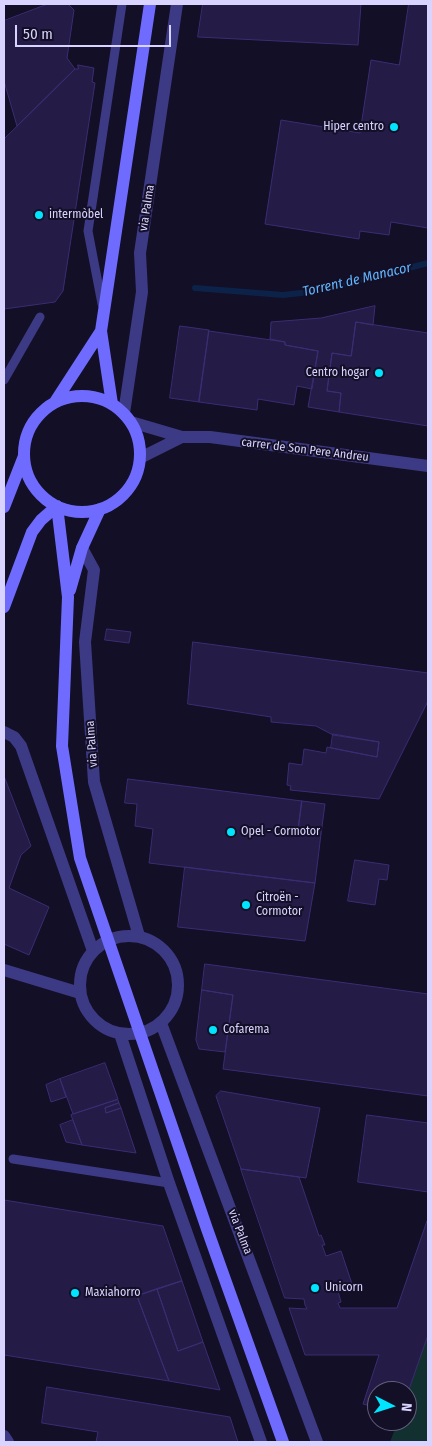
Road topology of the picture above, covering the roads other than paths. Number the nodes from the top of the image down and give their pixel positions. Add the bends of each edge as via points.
1 (122, 4) edge
2 (150, 4) edge
3 (177, 4) edge
4 (103, 310) junction
5 (40, 317) dead end
6 (101, 331) junction
7 (4, 380) edge
8 (55, 402) junction
9 (112, 404) junction
10 (127, 418) junction
11 (182, 437) junction
12 (24, 456) junction
13 (140, 458) junction
14 (428, 466) edge
15 (57, 506) junction
16 (4, 507) edge
17 (100, 509) junction
18 (82, 548) junction
19 (68, 597) junction
20 (4, 607) edge
21 (4, 732) edge
22 (139, 936) junction
23 (109, 940) junction
24 (93, 951) junction
25 (4, 970) edge
26 (80, 993) junction
27 (161, 1023) junction
28 (140, 1033) junction
29 (120, 1034) junction
30 (13, 1159) dead end
31 (169, 1183) junction
32 (4, 1436) edge
33 (8, 1442) edge
34 (261, 1442) edge
35 (283, 1442) edge
36 (317, 1442) edge

1 - 4 lane via 88,231
2 - 4 main road
3 - 10 street, via Palma via 140,253 142,292
4 - 6 main road
5 - 7 lane
6 - 8 main road
6 - 9 main road
8 - 9 main road via 82,395
8 - 12 main road via 32,424
9 - 10 main road
10 - 11 street
10 - 13 main road via 138,439
11 - 13 street
11 - 14 street, carrer de Son Pere Andreu via 210,437
12 - 15 main road via 34,487
12 - 16 main road
13 - 17 main road via 138,471 128,488 116,501
15 - 17 main road via 80,512
15 - 19 main road
15 - 20 main road via 32,532
17 - 18 main road
18 - 19 main road
18 - 22 street, via Palma via 94,570 85,642 94,782
19 - 23 main road via 62,746 80,858
21 - 24 street via 21,746
22 - 23 street
22 - 27 street via 166,952 176,973 177,996
23 - 24 street
23 - 28 main road
24 - 26 street via 84,963
25 - 26 street
26 - 29 street via 94,1020
27 - 28 street
27 - 36 street, via Palma
28 - 29 street
28 - 35 main road
29 - 31 street
30 - 31 lane
31 - 34 street
32 - 33 street

